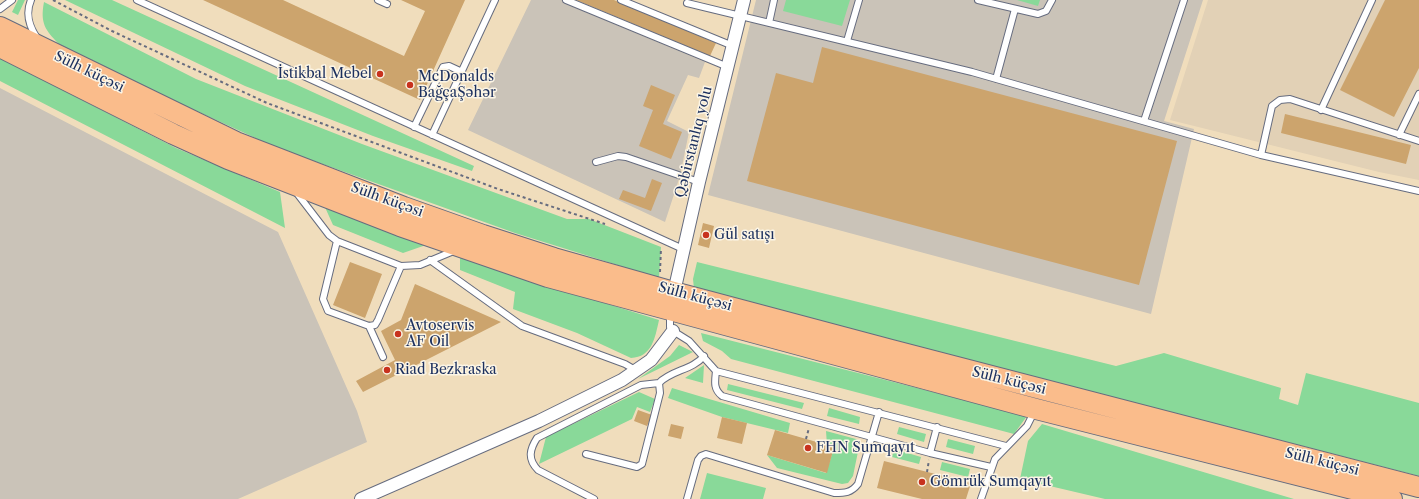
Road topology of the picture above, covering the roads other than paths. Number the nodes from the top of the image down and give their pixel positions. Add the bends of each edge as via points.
1 (12, 0) edge
2 (32, 0) edge
3 (137, 0) edge
4 (378, 0) edge
5 (495, 0) edge
6 (566, 0) edge
7 (621, 0) edge
8 (744, 0) edge
9 (774, 0) edge
10 (859, 0) edge
11 (978, 0) edge
12 (1052, 0) edge
13 (1184, 0) edge
14 (1372, 0) edge
15 (687, 3) dead end
16 (387, 4) dead end
17 (0, 9) edge
18 (1015, 9) junction
19 (740, 16) junction
20 (769, 23) junction
21 (0, 27) edge
22 (847, 41) junction
23 (733, 46) junction
24 (0, 47) edge
25 (50, 53) junction
26 (728, 67) junction
27 (462, 72) junction
28 (996, 79) junction
29 (1419, 94) edge
30 (1320, 110) junction
31 (1144, 121) junction
32 (414, 127) junction
33 (432, 135) junction
34 (1399, 135) junction
35 (1419, 141) edge
36 (1261, 155) junction
37 (596, 162) dead end
38 (699, 182) junction
39 (289, 183) junction
40 (1419, 191) edge
41 (337, 241) junction
42 (462, 248) junction
43 (684, 249) junction
44 (430, 260) junction
45 (401, 266) junction
46 (674, 292) junction
47 (670, 311) junction
48 (369, 326) junction
49 (673, 332) junction
50 (704, 356) junction
51 (383, 357) dead end
52 (637, 371) junction
53 (716, 371) junction
54 (659, 383) junction
55 (1036, 409) junction
56 (878, 412) junction
57 (937, 427) junction
58 (872, 436) junction
59 (1006, 446) junction
60 (930, 453) junction
61 (586, 454) dead end
62 (991, 467) junction
63 (1419, 487) edge
64 (833, 496) edge
65 (361, 499) edge
66 (594, 499) edge
67 (686, 499) edge
68 (981, 499) edge
69 (1392, 499) edge

1 - 17 lane
2 - 25 lane via 28,15 30,26
3 - 32 lane
4 - 16 lane
5 - 27 lane
6 - 26 lane
7 - 23 lane
8 - 19 street, Qəbirstanlıq yolu
9 - 20 lane
10 - 22 lane
11 - 18 lane
12 - 18 lane via 1046,12 1038,14
13 - 31 lane
14 - 30 lane
15 - 19 lane
18 - 28 lane
19 - 20 lane
19 - 23 street, Qəbirstanlıq yolu
20 - 22 lane
21 - 25 highway, Sülh küçəsi
22 - 28 lane
23 - 26 street, Qəbirstanlıq yolu
24 - 39 highway, Sülh küçəsi via 173,134
25 - 46 highway, Sülh küçəsi via 197,124 296,166 483,235
26 - 38 street, Qəbirstanlıq yolu
27 - 32 lane via 449,66 443,67
27 - 33 lane
28 - 31 lane
29 - 34 lane
30 - 34 lane
30 - 36 lane via 1290,99 1280,100 1272,106
31 - 36 lane
32 - 33 lane
33 - 43 lane
34 - 35 lane
36 - 40 lane
37 - 38 lane via 618,156 626,157
38 - 43 street, Qəbirstanlıq yolu
39 - 41 lane via 329,235
39 - 42 highway, Sülh küçəsi
41 - 45 lane
41 - 48 lane via 323,299 324,305 328,311
42 - 44 lane
42 - 47 highway, Sülh küçəsi via 548,277
43 - 46 street, Qəbirstanlıq yolu
44 - 45 lane
44 - 52 lane via 522,326 625,364
45 - 48 lane via 378,320 375,325
46 - 47 highway
46 - 63 highway, Sülh küçəsi
47 - 49 lane via 669,320
47 - 55 highway, Sülh küçəsi
48 - 51 lane
49 - 50 lane via 689,341
49 - 52 street via 658,352
50 - 53 lane
50 - 54 lane via 695,364 669,375
52 - 65 street via 539,421
53 - 56 lane
53 - 58 lane via 714,386 722,396
54 - 61 lane via 660,394 642,464 637,467
54 - 66 lane via 641,385 538,438 532,446 530,454 538,470
55 - 59 lane via 1028,426
55 - 69 highway, Sülh küçəsi
56 - 57 lane
56 - 58 lane
57 - 59 lane
57 - 60 lane
58 - 60 lane
58 - 64 lane via 858,484 853,490
59 - 62 lane
60 - 62 lane
62 - 68 lane
64 - 67 lane via 706,454 698,460

